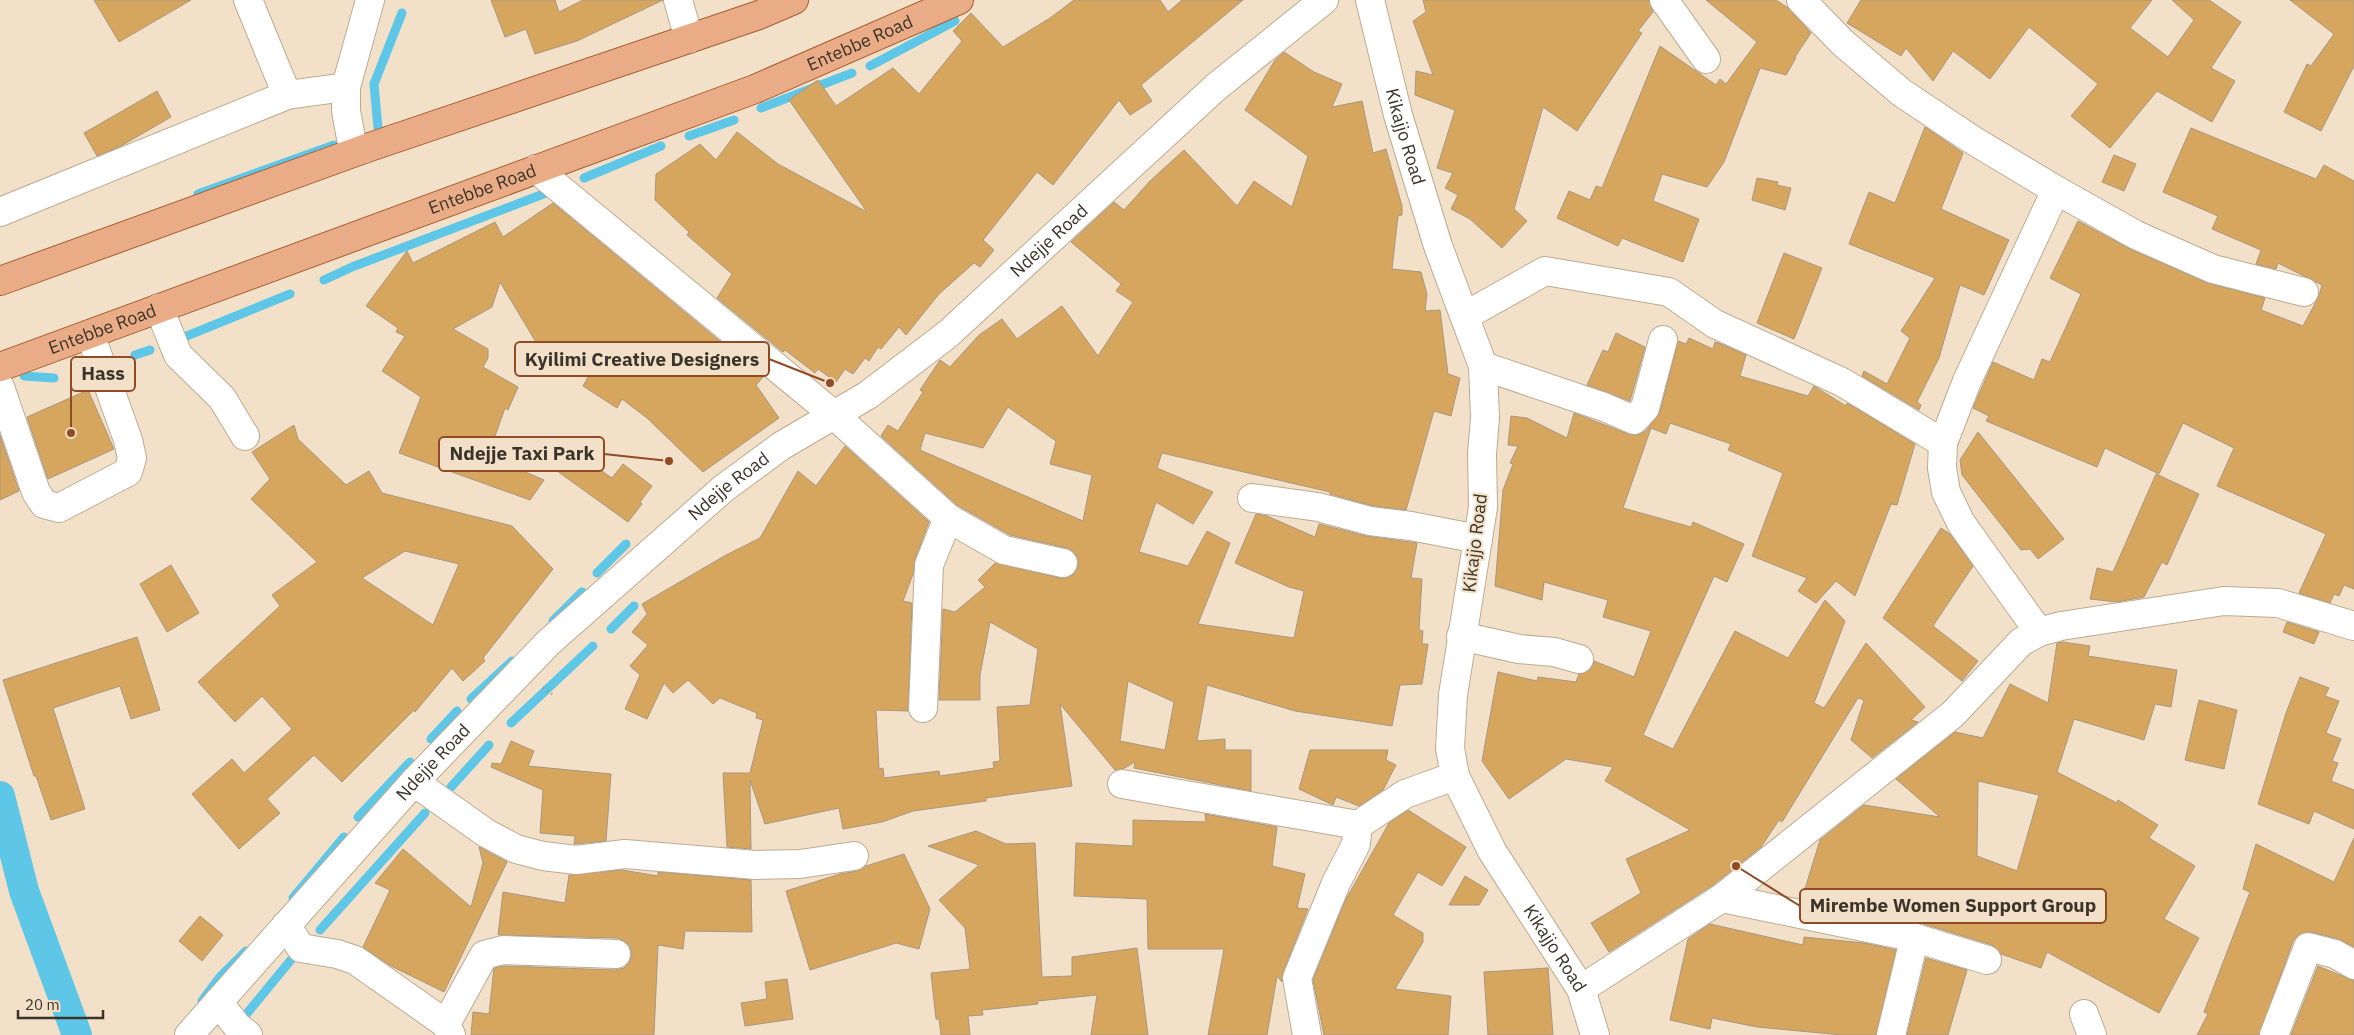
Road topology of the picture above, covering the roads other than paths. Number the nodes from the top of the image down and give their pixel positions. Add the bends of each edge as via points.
1 (248, 0) edge
2 (370, 0) edge
3 (678, 0) edge
4 (794, 0) edge
5 (959, 0) edge
6 (1324, 0) edge
7 (1370, 0) edge
8 (1664, 0) edge
9 (1801, 0) edge
10 (689, 39) junction
11 (1706, 58) dead end
12 (346, 87) junction
13 (287, 95) junction
14 (364, 149) junction
15 (536, 170) junction
16 (2056, 190) junction
17 (0, 212) edge
18 (0, 281) edge
19 (2304, 292) dead end
20 (159, 308) junction
21 (1465, 316) junction
22 (90, 334) junction
23 (1663, 340) dead end
24 (1483, 366) junction
25 (0, 367) edge
26 (0, 387) edge
27 (833, 414) junction
28 (245, 436) dead end
29 (1943, 443) junction
30 (1252, 498) dead end
31 (948, 518) junction
32 (1478, 539) junction
33 (1063, 563) dead end
34 (2354, 626) edge
35 (2038, 632) junction
36 (1462, 636) junction
37 (1579, 659) dead end
38 (923, 708) dead end
39 (1455, 776) junction
40 (414, 782) junction
41 (1122, 784) dead end
42 (1358, 825) junction
43 (854, 856) dead end
44 (1722, 898) junction
45 (286, 925) junction
46 (1912, 937) junction
47 (616, 954) dead end
48 (1987, 960) dead end
49 (2354, 965) edge
50 (1581, 989) junction
51 (218, 1002) junction
52 (448, 1029) edge
53 (188, 1035) edge
54 (248, 1035) edge
55 (1307, 1035) edge
56 (1595, 1035) edge
57 (1892, 1035) edge
58 (2274, 1035) edge

1 - 13 street
2 - 12 street
3 - 10 street
4 - 10 main road via 759,16
5 - 15 main road, Entebbe Road via 755,89
6 - 27 street, Ndejje Road via 1216,87 948,334 868,395
7 - 21 street, Kikajjo Road via 1398,115 1438,246
8 - 11 street
9 - 16 street via 1843,43 1902,93
10 - 14 main road
12 - 13 street
12 - 14 street via 346,111 353,149
13 - 17 street
14 - 18 main road
15 - 20 main road, Entebbe Road
15 - 27 street
16 - 19 street via 2136,235 2213,269
16 - 29 street via 1967,381
20 - 22 main road, Entebbe Road
20 - 28 street via 178,355 222,398
21 - 24 street, Kikajjo Road
21 - 29 street via 1545,271 1669,292 1715,324 1842,382
22 - 25 main road, Entebbe Road
22 - 26 street via 128,440 132,458 128,472 59,508 44,504 36,492
23 - 24 street via 1645,408 1634,420
24 - 32 street, Kikajjo Road via 1483,507
27 - 31 street
27 - 40 street, Ndejje Road via 781,446 716,495 549,642
29 - 35 street via 1942,468 1946,492 1961,523
30 - 32 street
31 - 33 street via 1004,550
31 - 38 street via 929,565
32 - 36 street, Kikajjo Road
34 - 35 street via 2278,603 2224,601
35 - 44 street via 2021,642 1946,720
36 - 37 street via 1519,650 1554,652
36 - 39 street, Kikajjo Road via 1452,707 1450,748
39 - 42 street via 1405,794
39 - 50 street, Kikajjo Road via 1492,851
40 - 43 street via 486,833 516,848 543,856 576,860 625,854 756,865 800,864
40 - 45 street, Ndejje Road
41 - 42 street
42 - 55 street via 1356,844 1296,978
44 - 46 street
44 - 50 street
45 - 51 street, Ndejje Road
45 - 52 street via 301,948 355,960
46 - 48 street
46 - 57 street
47 - 52 street via 503,950 484,955
49 - 58 street via 2335,954 2308,947
50 - 56 street, Kikajjo Road
51 - 53 street, Ndejje Road
51 - 54 street

